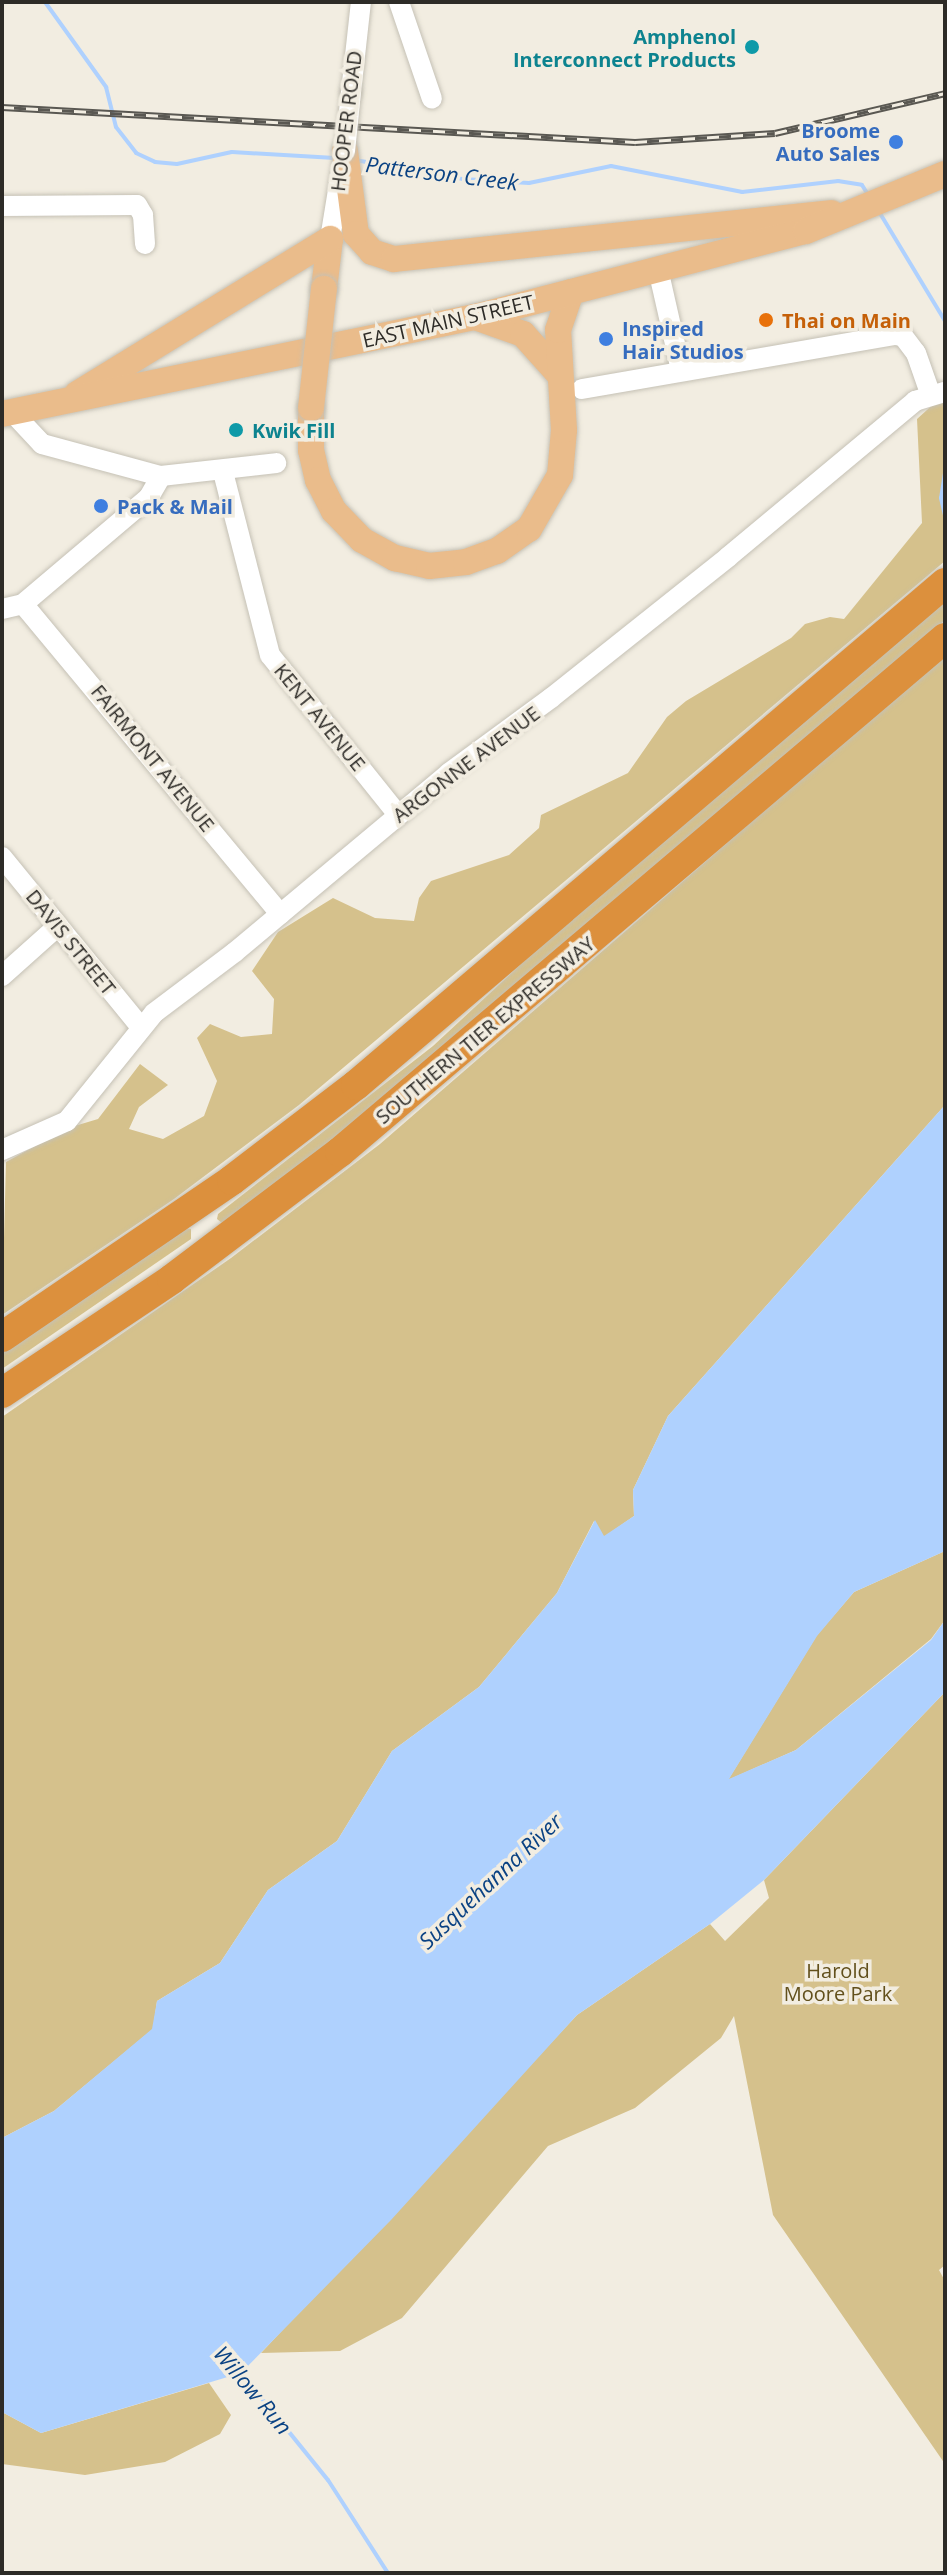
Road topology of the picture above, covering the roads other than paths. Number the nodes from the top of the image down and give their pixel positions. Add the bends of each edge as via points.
1 (361, 2) edge
2 (399, 2) edge
3 (432, 99) dead end
4 (345, 151) joint
5 (945, 174) edge
6 (342, 202) junction
7 (2, 206) edge
8 (860, 213) junction
9 (330, 239) junction
10 (145, 244) dead end
11 (658, 269) junction
12 (571, 292) junction
13 (475, 317) junction
14 (681, 370) junction
15 (558, 373) junction
16 (582, 389) dead end
17 (937, 393) edge
18 (58, 406) junction
19 (8, 413) edge
20 (276, 463) dead end
21 (223, 472) junction
22 (161, 476) junction
23 (945, 583) edge
24 (23, 604) junction
25 (2, 609) edge
26 (945, 638) edge
27 (398, 815) junction
28 (2, 857) edge
29 (280, 914) junction
30 (58, 926) junction
31 (2, 976) edge
32 (140, 1026) junction
33 (2, 1150) edge
34 (2, 1337) edge
35 (2, 1393) edge

1 - 4 street, HOOPER ROAD, bridge
2 - 3 street
4 - 6 main road
5 - 8 main road, EAST MAIN STREET
6 - 8 main road via 356,234 372,252 394,259 806,214
6 - 9 street, HOOPER ROAD
7 - 10 street via 137,205
8 - 11 main road, EAST MAIN STREET
9 - 15 main road, bridge via 309,436 318,480 347,526 395,558 447,565 497,551 529,529 558,483 564,448
9 - 18 main road
11 - 12 main road, EAST MAIN STREET
11 - 14 street
12 - 13 main road, EAST MAIN STREET
12 - 15 main road via 558,330
13 - 15 main road via 523,334
13 - 18 main road, EAST MAIN STREET
14 - 16 street
14 - 17 street via 877,335 903,336
17 - 27 street, ARGONNE AVENUE
18 - 19 main road, EAST MAIN STREET
19 - 22 street via 42,444
20 - 21 street
21 - 22 street
21 - 27 street, KENT AVENUE via 270,655
22 - 24 street via 149,497
23 - 34 highway, SOUTHERN TIER EXPRESSWAY via 356,1085 182,1216
24 - 25 street
24 - 29 street, FAIRMONT AVENUE
26 - 35 highway, SOUTHERN TIER EXPRESSWAY via 340,1152 172,1279
27 - 29 street, ARGONNE AVENUE
28 - 30 street, DAVIS STREET
29 - 32 street, ARGONNE AVENUE
30 - 31 street
30 - 32 street, DAVIS STREET
32 - 33 street, ARGONNE AVENUE via 67,1121

